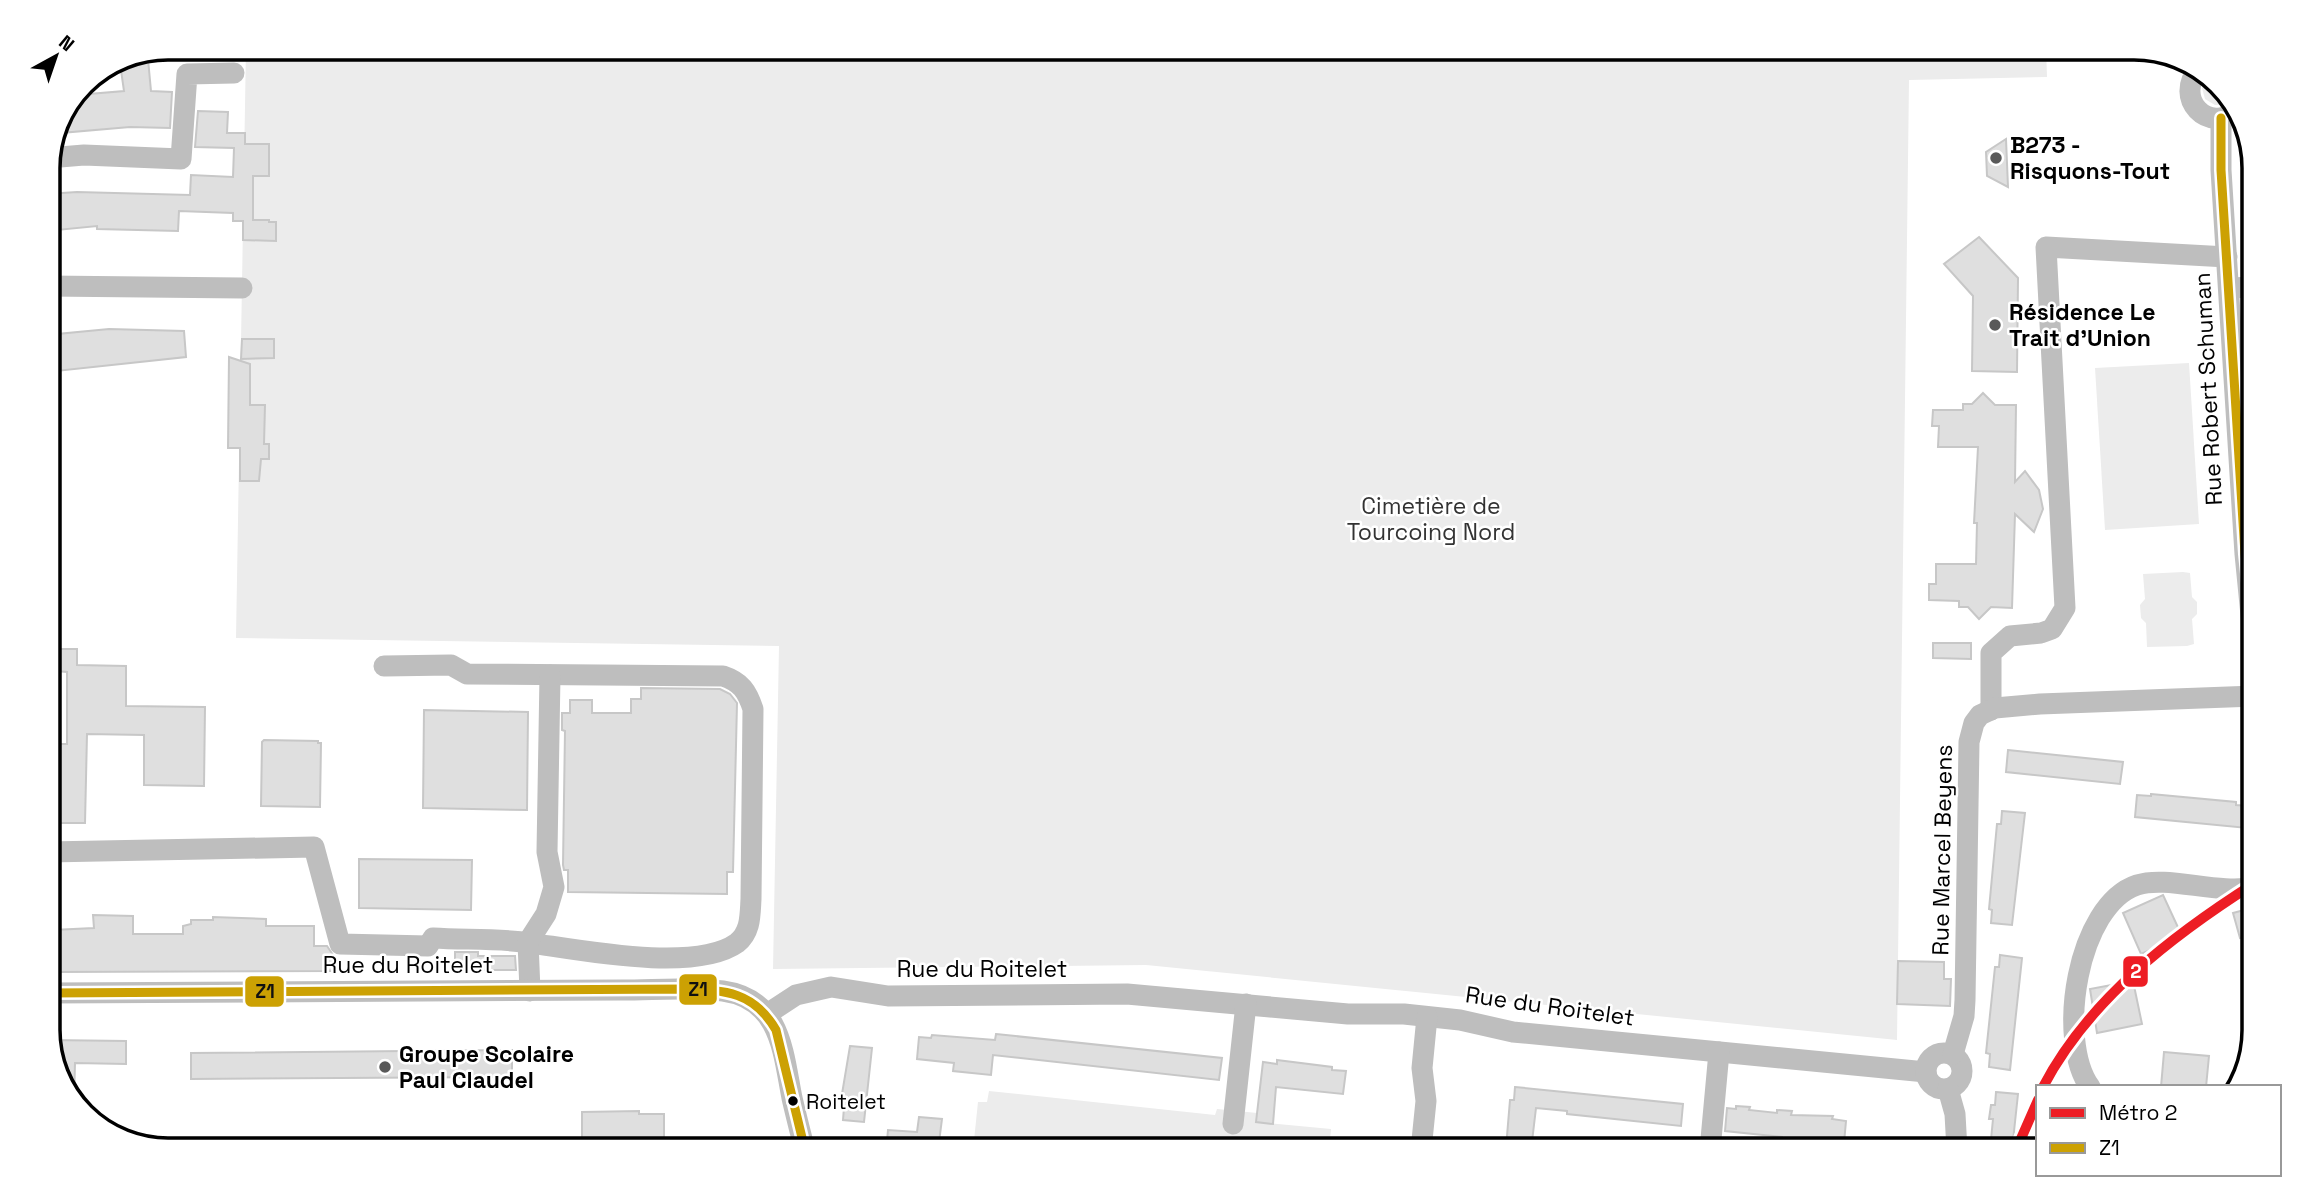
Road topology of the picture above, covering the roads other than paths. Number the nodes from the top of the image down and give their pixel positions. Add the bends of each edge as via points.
1 (234, 73) dead end
2 (2193, 77) edge
3 (2228, 114) edge
4 (2229, 116) edge
5 (60, 157) edge
6 (2227, 257) junction
7 (60, 286) edge
8 (242, 288) dead end
9 (2229, 288) junction
10 (2242, 288) edge
11 (2242, 434) edge
12 (384, 666) dead end
13 (550, 675) junction
14 (2242, 696) edge
15 (1990, 710) junction
16 (60, 852) edge
17 (2242, 888) edge
18 (528, 942) junction
19 (530, 991) junction
20 (60, 993) edge
21 (1246, 1004) junction
22 (767, 1014) junction
23 (1427, 1017) junction
24 (1719, 1052) junction
25 (1953, 1054) junction
26 (1926, 1072) junction
27 (2089, 1085) edge
28 (1948, 1089) junction
29 (1233, 1124) dead end
30 (802, 1138) edge
31 (1422, 1138) edge
32 (1711, 1138) edge
33 (1956, 1138) edge

1 - 5 street via 187,74 181,159
2 - 3 street via 2191,101 2203,115
4 - 6 street, Rue Robert Schuman
6 - 9 street, Rue Robert Schuman
6 - 15 street via 2046,247 2065,608 2052,629 2010,636 1991,653
7 - 8 street
9 - 10 street
9 - 11 street, Rue Robert Schuman
12 - 13 street via 451,665 467,674
13 - 18 street via 547,852 554,887 546,914
13 - 18 street via 723,676 744,688 753,709 749,926 732,946 694,956 604,954
14 - 15 street
15 - 25 street, Rue Marcel Beyens via 1974,723 1969,742 1965,1000
16 - 18 street via 314,847 341,944 428,946 433,938
17 - 27 street via 2145,883 2127,890 2111,904 2082,959 2073,1022 2076,1054
18 - 19 street
19 - 20 street, Rue du Roitelet
19 - 22 street, Rue du Roitelet via 721,991 743,996
21 - 22 street, Rue du Roitelet via 1136,995 888,996 831,988 796,995
21 - 23 street, Rue du Roitelet
21 - 29 street
22 - 30 street via 783,1049
23 - 24 street, Rue du Roitelet via 1513,1032
23 - 31 street
24 - 26 street, Rue du Roitelet
24 - 32 street
25 - 26 street via 1934,1056
25 - 28 street via 1963,1073
26 - 28 street via 1933,1086
28 - 33 street

